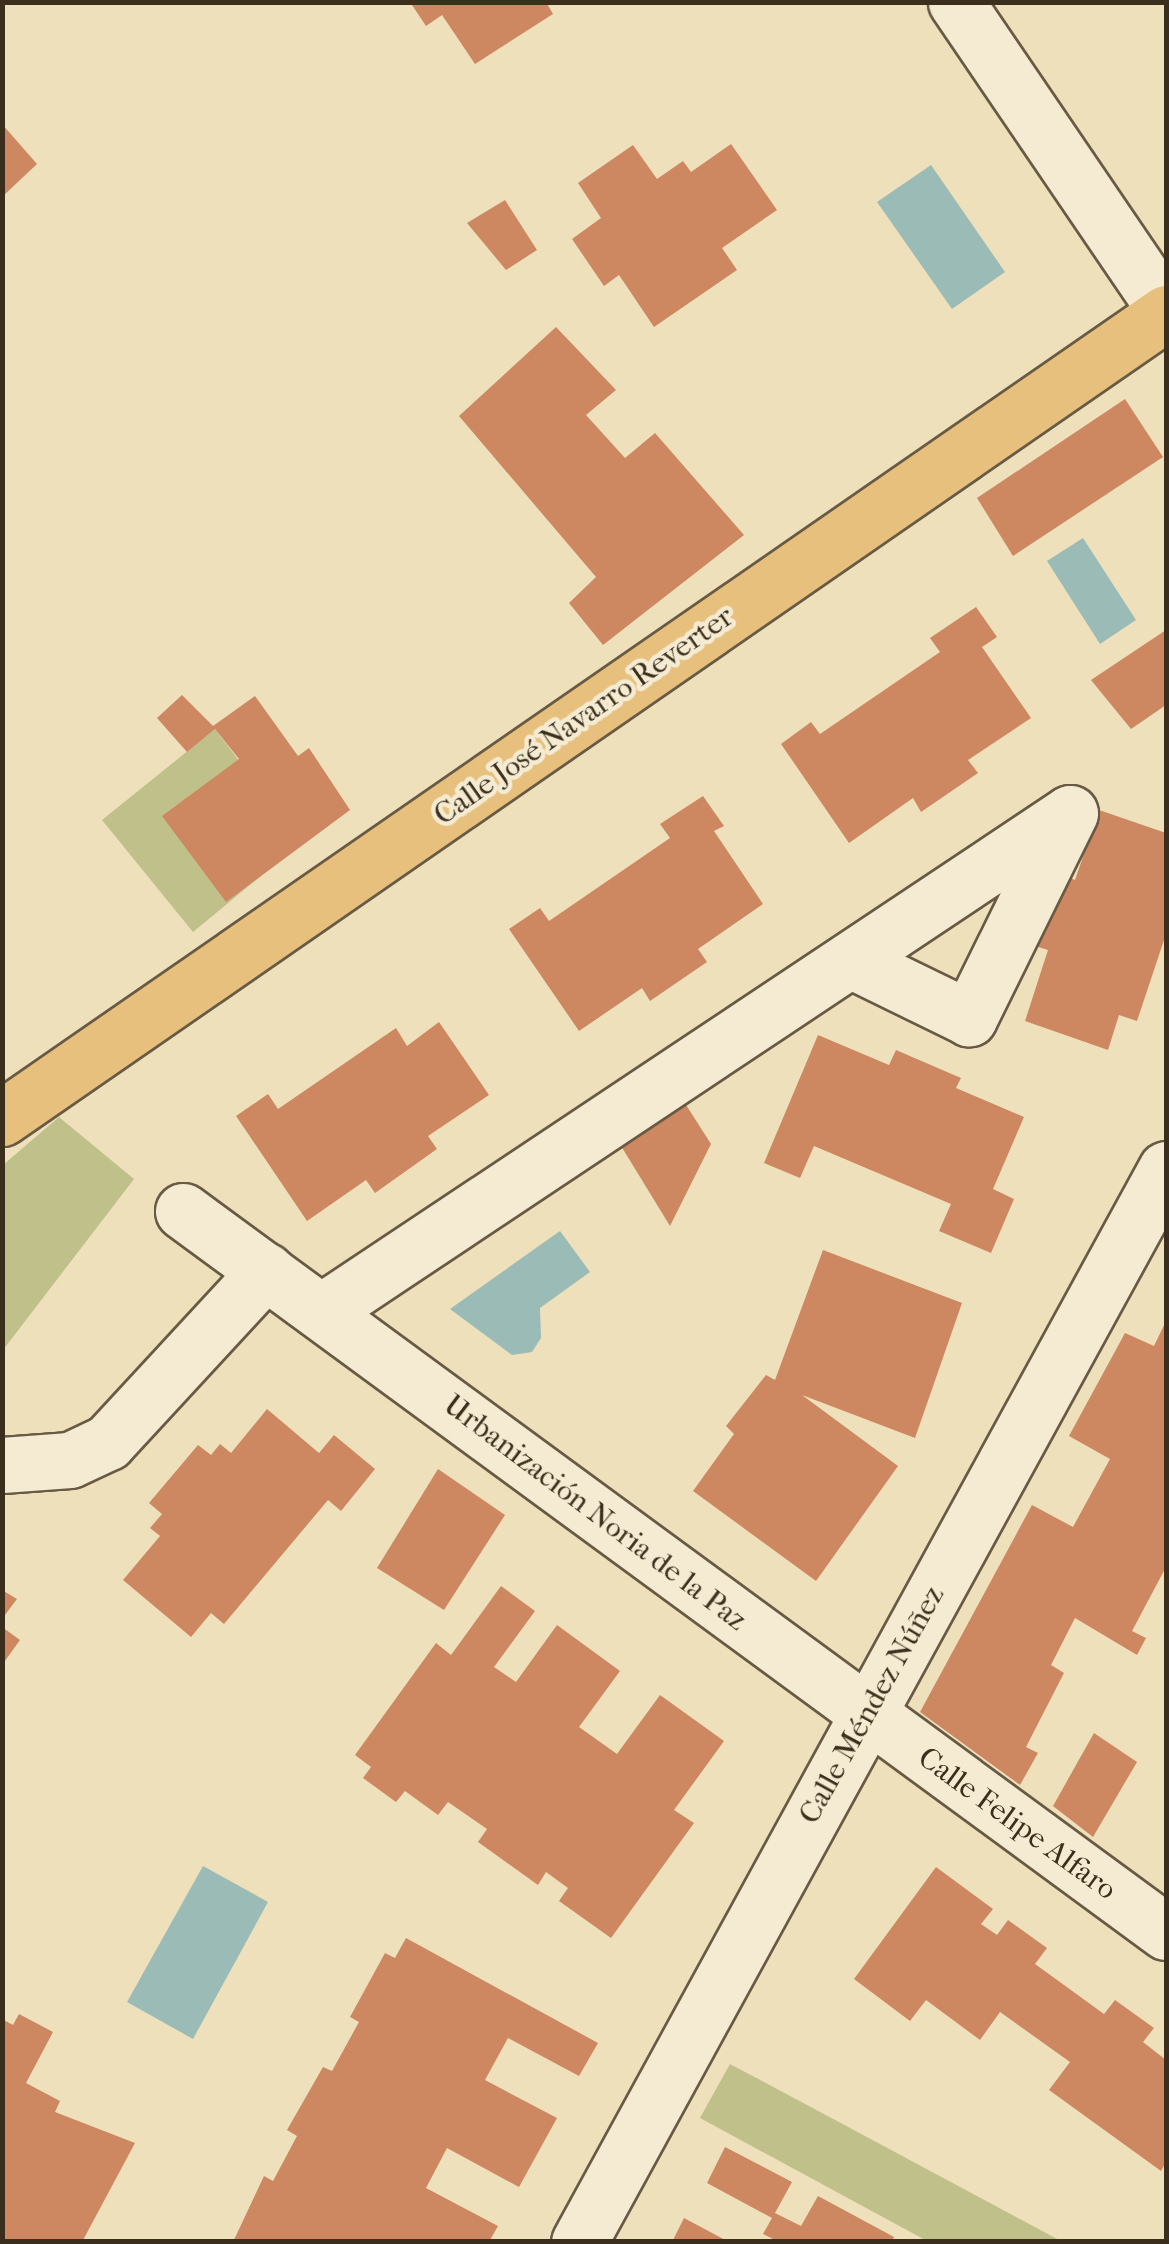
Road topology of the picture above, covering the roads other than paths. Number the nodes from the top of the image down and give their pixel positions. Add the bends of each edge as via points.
1 (956, 2) edge
2 (1166, 312) edge
3 (850, 960) dead end
4 (2, 1118) edge
5 (1166, 1168) edge
6 (183, 1211) dead end
7 (266, 1271) junction
8 (324, 1310) junction
9 (2, 1465) edge
10 (867, 1715) junction
11 (1166, 1932) edge
12 (579, 2242) edge

1 - 2 street
2 - 4 main road, Calle José Navarro Reverter
3 - 8 street
5 - 10 street, Calle Méndez Núñez
6 - 7 street, Urbanización Noria de la Paz
7 - 8 street, Urbanización Noria de la Paz
7 - 9 street via 108,1442 70,1460
8 - 10 street, Urbanización Noria de la Paz
10 - 11 street, Calle Felipe Alfaro
10 - 12 street, Calle Méndez Núñez

